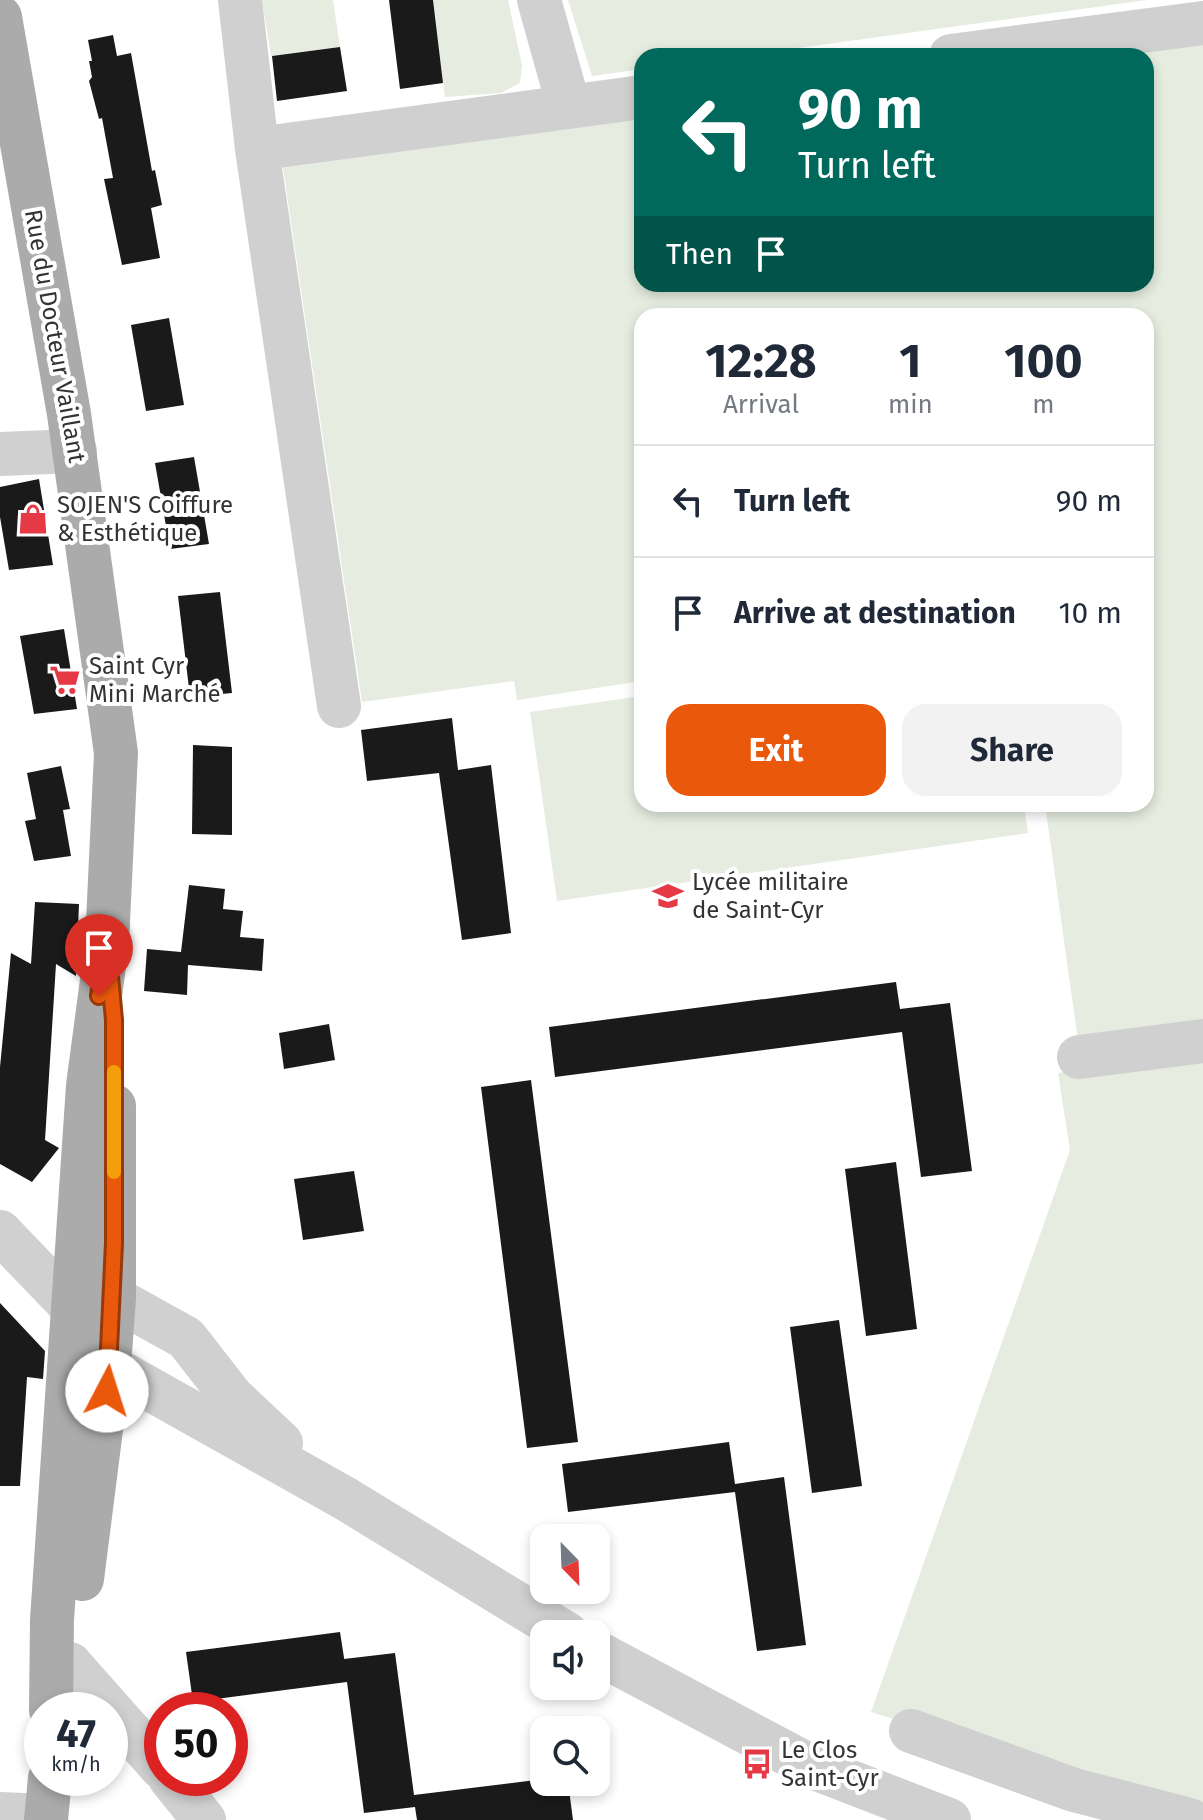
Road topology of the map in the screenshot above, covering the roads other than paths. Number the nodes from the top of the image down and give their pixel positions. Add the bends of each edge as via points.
1 (240, 0) edge
2 (539, 0) edge
3 (0, 17) edge
4 (1203, 23) edge
5 (1012, 48) edge
6 (6, 96) edge
7 (634, 98) edge
8 (569, 107) junction
9 (257, 149) junction
10 (75, 451) junction
11 (0, 454) edge
12 (339, 706) dead end
13 (1203, 1041) edge
14 (1079, 1057) dead end
15 (0, 1232) edge
16 (94, 1304) junction
17 (109, 1366) junction
18 (346, 1499) junction
19 (544, 1620) edge
20 (610, 1659) edge
21 (70, 1664) junction
22 (51, 1692) edge
23 (65, 1692) edge
24 (911, 1731) dead end
25 (144, 1748) edge
26 (45, 1796) edge
27 (185, 1796) edge
28 (0, 1814) edge
29 (204, 1820) edge
30 (949, 1820) edge
31 (1190, 1820) edge

1 - 9 street
2 - 8 street
3 - 6 main road, Rue du Docteur Vaillant
4 - 5 street
6 - 10 main road, Rue du Docteur Vaillant
7 - 8 street
8 - 9 street
9 - 12 street
10 - 11 street
10 - 16 main road, Rue du Docteur Vaillant via 116,753 107,943 91,1050
13 - 14 street
15 - 16 street
16 - 17 main road, Rue du Docteur Vaillant
16 - 18 street via 186,1338 232,1397
16 - 22 main road, Rue du Docteur Vaillant via 52,1620
17 - 18 street
17 - 21 main road, Rue du Docteur Vaillant
18 - 19 street
20 - 30 street via 800,1761
21 - 23 main road, Rue du Docteur Vaillant
21 - 25 street
24 - 31 street via 1074,1790
26 - 28 street
27 - 29 street

